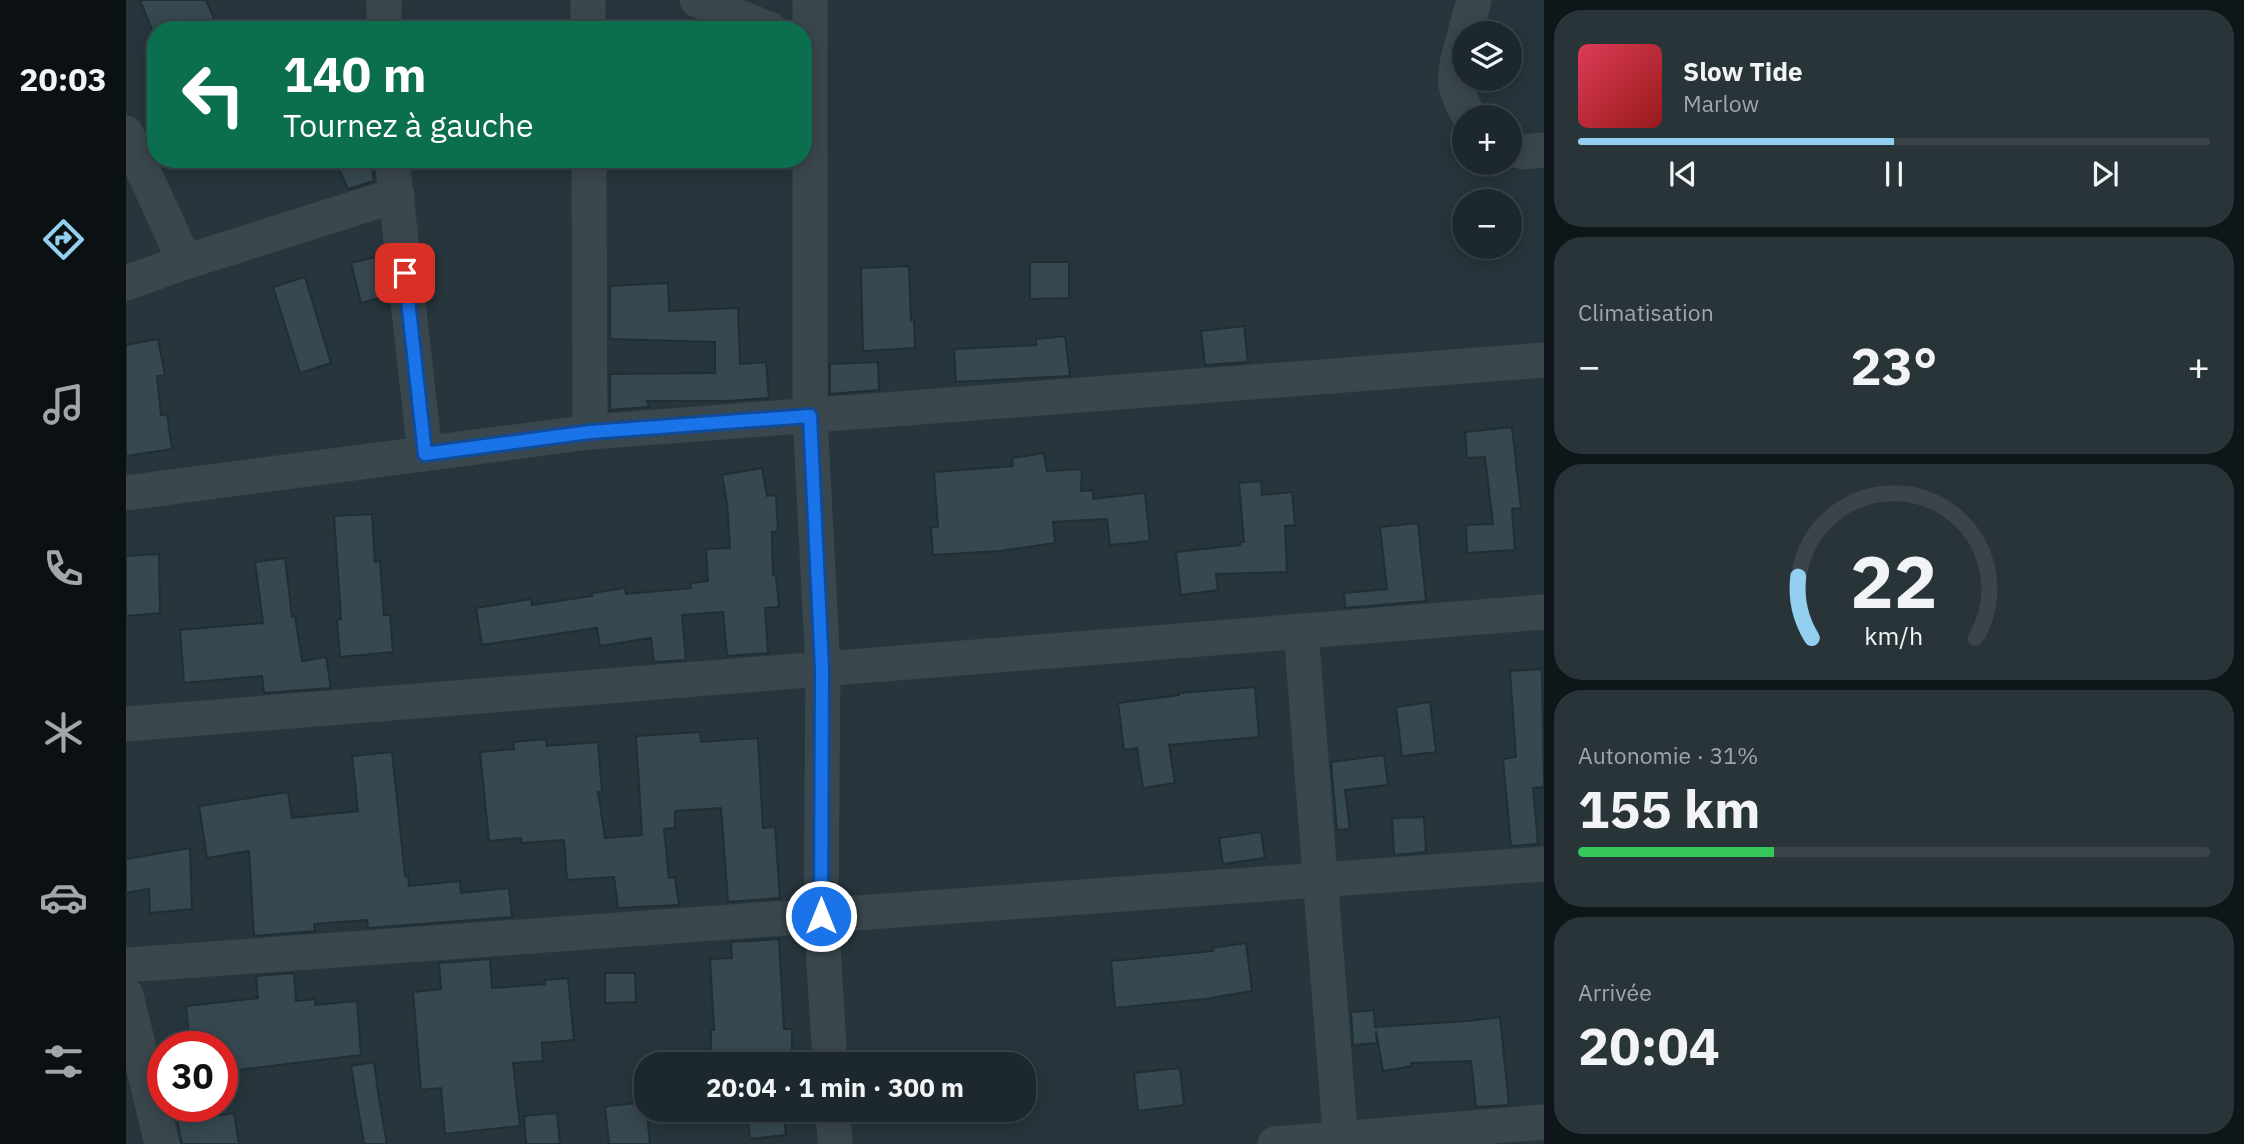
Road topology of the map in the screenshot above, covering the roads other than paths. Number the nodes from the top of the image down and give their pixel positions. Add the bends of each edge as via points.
1 (384, 0) edge
2 (588, 0) edge
3 (697, 0) edge
4 (810, 0) edge
5 (1474, 0) edge
6 (384, 21) edge
7 (588, 21) edge
8 (749, 21) edge
9 (809, 21) edge
10 (1468, 21) edge
11 (139, 143) edge
12 (1544, 150) edge
13 (1522, 152) edge
14 (147, 164) edge
15 (149, 168) edge
16 (393, 168) edge
17 (589, 168) edge
18 (808, 168) edge
19 (397, 195) junction
20 (185, 262) junction
21 (126, 283) edge
22 (1544, 360) edge
23 (810, 416) junction
24 (590, 432) junction
25 (425, 454) junction
26 (126, 493) edge
27 (1544, 612) edge
28 (1301, 631) junction
29 (822, 669) junction
30 (126, 724) edge
31 (1544, 864) edge
32 (1321, 880) junction
33 (821, 916) junction
34 (126, 965) edge
35 (126, 995) edge
36 (829, 1052) edge
37 (834, 1122) edge
38 (1544, 1122) edge
39 (1340, 1141) edge
40 (162, 1144) edge
41 (835, 1144) edge
42 (1275, 1144) edge

1 - 6 street
2 - 7 street
3 - 8 street
4 - 9 street
5 - 10 street
11 - 14 street
12 - 13 street
15 - 20 street
16 - 19 street
17 - 24 street
18 - 23 street
19 - 20 street
19 - 25 street
20 - 21 street
22 - 23 street
23 - 24 street
23 - 29 street
24 - 25 street
25 - 26 street
27 - 28 street
28 - 29 street
28 - 32 street
29 - 30 street
29 - 33 street
31 - 32 street
32 - 33 street
32 - 39 street
33 - 34 street
33 - 36 street
35 - 40 street
37 - 41 street
38 - 39 street
39 - 42 street

